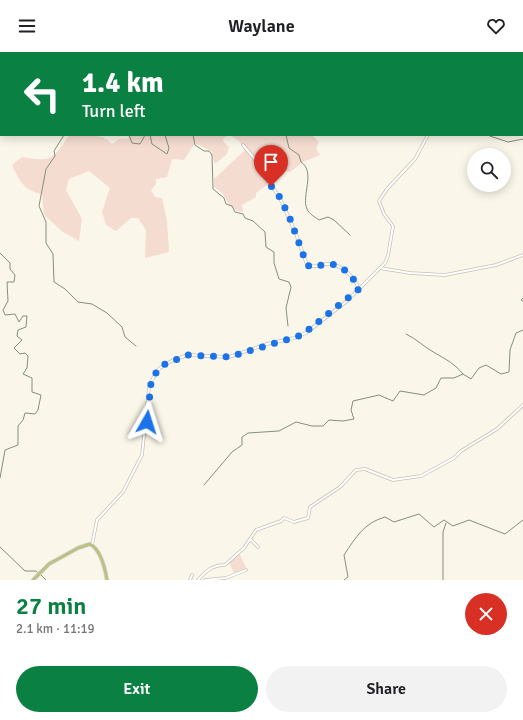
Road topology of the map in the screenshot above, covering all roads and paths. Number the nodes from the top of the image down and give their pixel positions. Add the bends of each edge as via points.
1 (427, 136) edge
2 (243, 145) dead end
3 (523, 255) edge
4 (380, 268) junction
5 (359, 289) junction
6 (523, 405) edge
7 (250, 539) junction
8 (92, 545) junction
9 (258, 547) dead end
10 (246, 570) dead end
11 (192, 574) dead end
12 (33, 580) edge
13 (107, 580) edge
14 (190, 580) edge
15 (198, 580) edge
16 (205, 580) edge

1 - 4 street via 415,159 387,188 379,202 394,230 388,256
2 - 5 street via 279,196 307,265 312,267 328,264 339,267 349,274
3 - 4 street via 496,265 445,276
4 - 5 street
5 - 8 street via 302,335 229,357 188,355 160,368 149,387 142,455 123,492 97,520
6 - 7 street via 497,429 425,474 393,480 365,469 356,470 340,486 310,506 308,518 294,522 284,518 256,530
7 - 9 street
7 - 15 street via 225,565 206,570
8 - 12 main road via 85,544 49,564
8 - 13 main road via 103,563
10 - 16 street via 226,578
11 - 14 street

